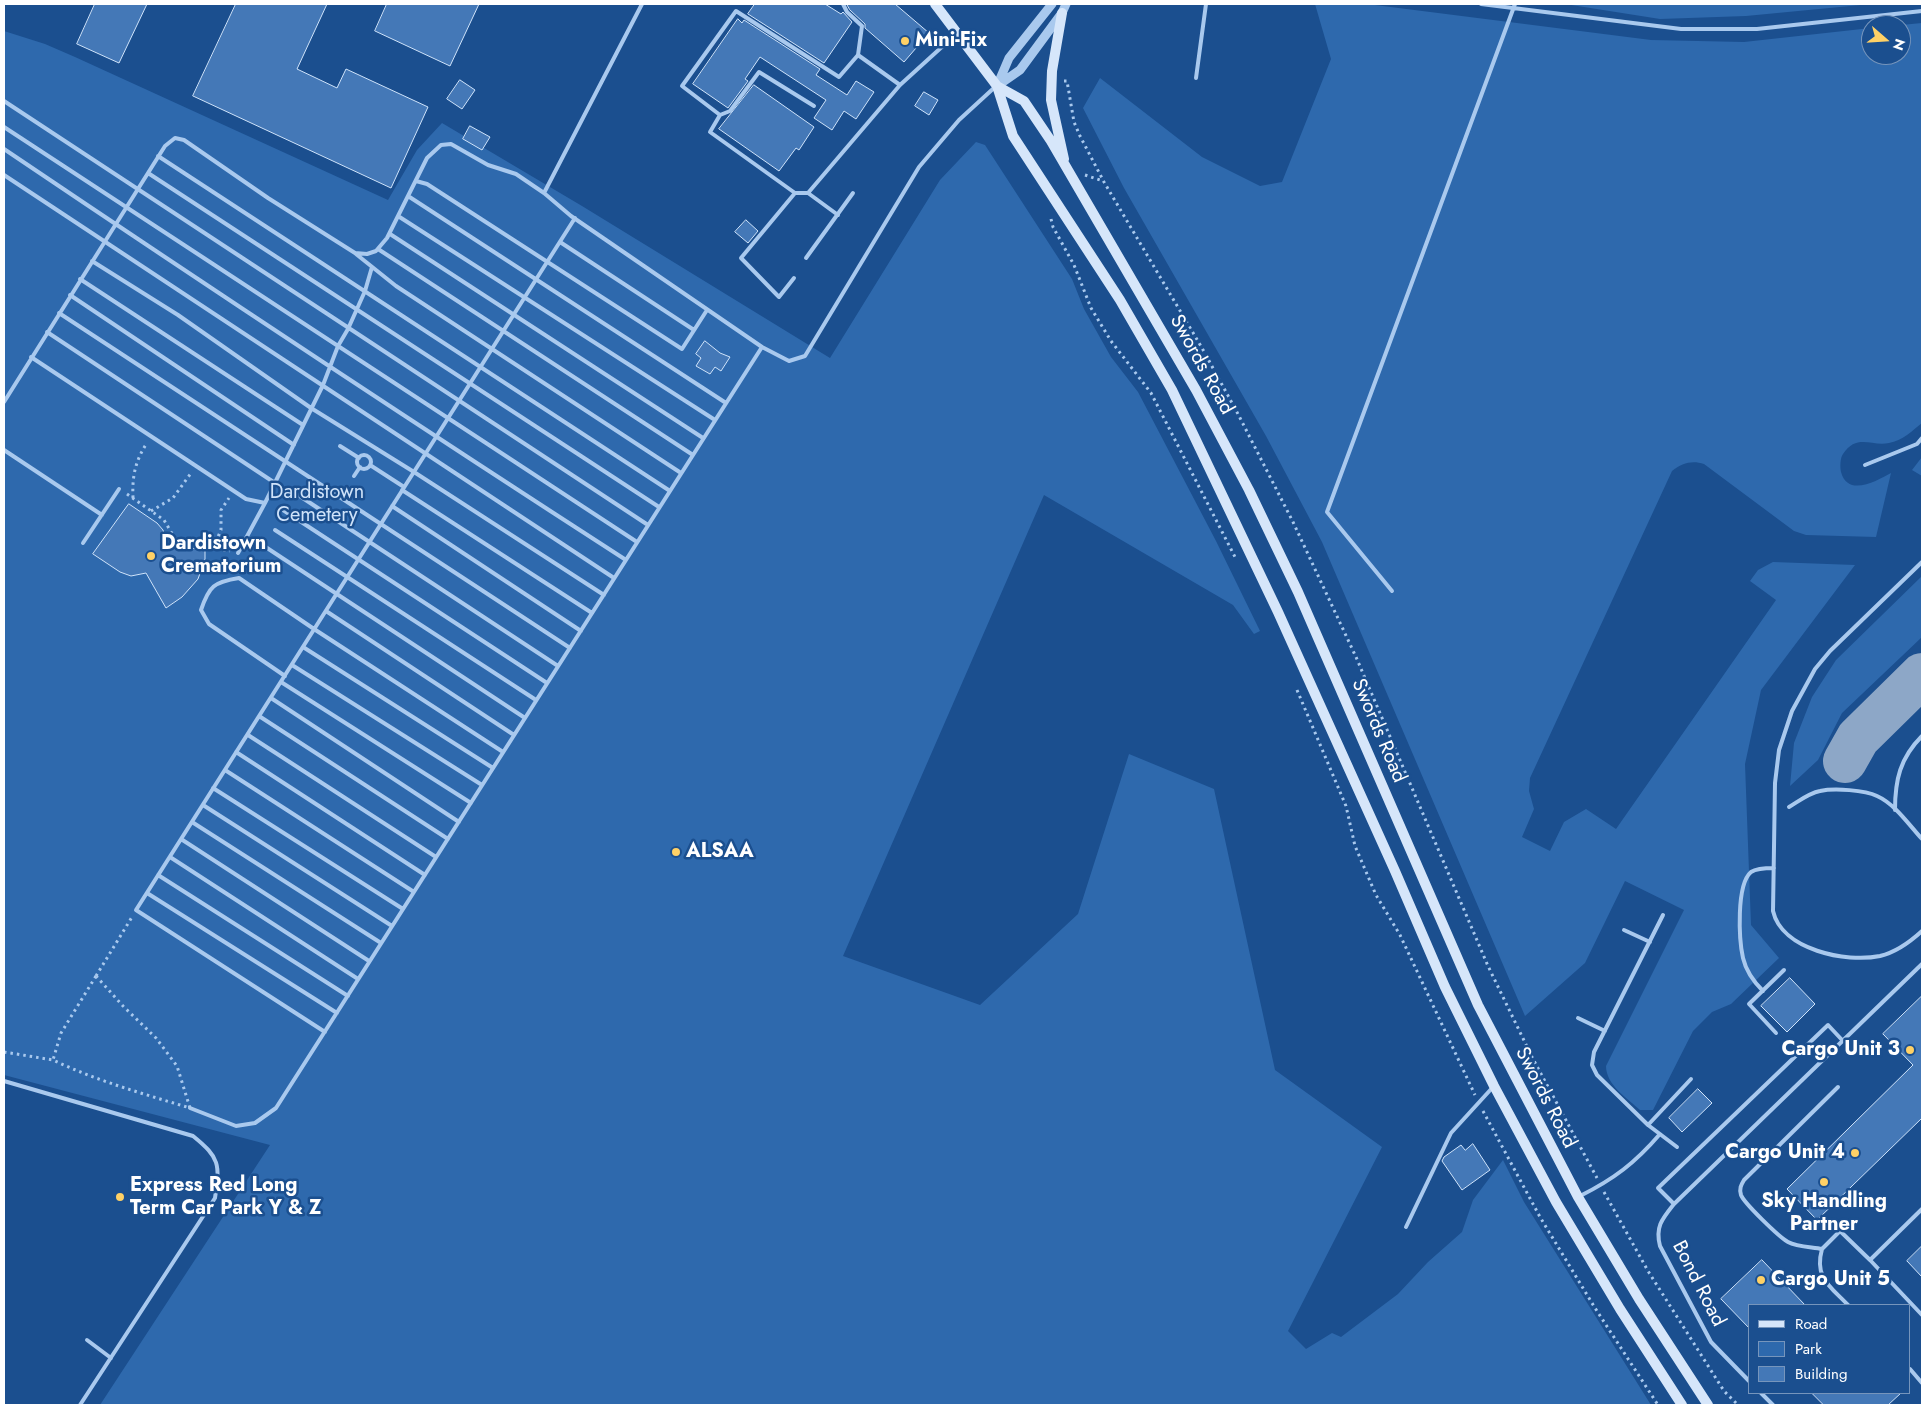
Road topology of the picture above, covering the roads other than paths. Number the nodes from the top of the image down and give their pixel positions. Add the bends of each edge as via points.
1 (642, 4) edge
2 (842, 4) edge
3 (935, 4) edge
4 (1052, 4) edge
5 (1206, 4) edge
6 (1481, 4) edge
7 (1514, 6) edge
8 (1064, 8) edge
9 (1922, 11) edge
10 (957, 33) junction
11 (858, 55) junction
12 (1196, 78) dead end
13 (900, 84) junction
14 (997, 86) junction
15 (4, 101) edge
16 (814, 106) dead end
17 (720, 115) junction
18 (4, 127) edge
19 (4, 149) edge
20 (158, 156) junction
21 (1066, 168) junction
22 (148, 173) junction
23 (4, 175) edge
24 (416, 181) junction
25 (137, 189) junction
26 (544, 193) junction
27 (795, 193) junction
28 (808, 193) junction
29 (853, 193) dead end
30 (408, 196) junction
31 (126, 207) junction
32 (838, 215) junction
33 (398, 216) junction
34 (575, 218) junction
35 (115, 224) junction
36 (390, 234) junction
37 (105, 241) junction
38 (560, 242) junction
39 (378, 249) junction
40 (352, 251) junction
41 (806, 258) dead end
42 (92, 261) junction
43 (548, 261) junction
44 (372, 267) junction
45 (794, 278) dead end
46 (80, 279) junction
47 (536, 280) junction
48 (365, 291) junction
49 (70, 295) junction
50 (525, 296) junction
51 (356, 309) junction
52 (708, 310) junction
53 (59, 313) junction
54 (514, 314) junction
55 (348, 329) junction
56 (694, 330) junction
57 (47, 332) junction
58 (503, 332) junction
59 (338, 346) junction
60 (762, 347) junction
61 (492, 349) junction
62 (32, 357) junction
63 (331, 366) junction
64 (481, 367) junction
65 (470, 384) junction
66 (322, 385) junction
67 (4, 402) edge
68 (459, 402) junction
69 (726, 403) junction
70 (311, 408) junction
71 (448, 419) junction
72 (715, 420) junction
73 (303, 424) junction
74 (436, 438) junction
75 (703, 438) junction
76 (1922, 438) edge
77 (294, 445) junction
78 (340, 446) dead end
79 (373, 447) junction
80 (4, 450) edge
81 (425, 454) junction
82 (692, 455) junction
83 (367, 456) junction
84 (359, 458) junction
85 (286, 462) junction
86 (370, 465) junction
87 (1865, 465) dead end
88 (360, 468) junction
89 (414, 472) junction
90 (681, 473) junction
91 (354, 476) dead end
92 (275, 483) junction
93 (119, 489) road end
94 (403, 489) junction
95 (670, 490) junction
96 (292, 491) dead end
97 (265, 503) junction
98 (392, 506) junction
99 (660, 507) junction
100 (283, 510) dead end
101 (102, 515) junction
102 (381, 524) junction
103 (648, 525) junction
104 (275, 530) dead end
105 (369, 542) junction
106 (637, 542) junction
107 (83, 543) dead end
108 (261, 544) dead end
109 (238, 553) road end
110 (359, 559) junction
111 (626, 560) junction
112 (1922, 562) edge
113 (348, 576) junction
114 (614, 578) junction
115 (1392, 591) dead end
116 (337, 594) junction
117 (604, 595) junction
118 (326, 611) junction
119 (592, 612) junction
120 (314, 629) junction
121 (580, 631) junction
122 (303, 647) junction
123 (570, 648) junction
124 (292, 665) junction
125 (558, 666) junction
126 (285, 676) junction
127 (281, 682) junction
128 (548, 682) junction
129 (271, 698) junction
130 (536, 700) junction
131 (259, 716) junction
132 (525, 718) junction
133 (248, 735) junction
134 (514, 735) junction
135 (1922, 736) edge
136 (236, 752) junction
137 (503, 752) junction
138 (493, 768) junction
139 (225, 770) junction
140 (482, 785) junction
141 (213, 788) junction
142 (471, 803) junction
143 (203, 805) junction
144 (1789, 807) dead end
145 (1895, 810) junction
146 (192, 822) junction
147 (459, 822) junction
148 (448, 839) junction
149 (1922, 839) edge
150 (181, 840) junction
151 (170, 857) junction
152 (436, 857) junction
153 (1774, 868) junction
154 (158, 875) junction
155 (425, 875) junction
156 (147, 892) junction
157 (414, 892) junction
158 (403, 909) junction
159 (1664, 915) dead end
160 (392, 926) junction
161 (1624, 930) dead end
162 (1922, 931) edge
163 (1650, 942) junction
164 (381, 943) junction
165 (370, 962) junction
166 (1922, 964) edge
167 (1784, 970) dead end
168 (358, 979) junction
169 (1763, 991) junction
170 (348, 996) junction
171 (337, 1013) junction
172 (1578, 1018) dead end
173 (1605, 1031) junction
174 (325, 1032) junction
175 (1776, 1033) dead end
176 (1843, 1041) junction
177 (1691, 1079) dead end
178 (4, 1081) edge
179 (1494, 1086) junction
180 (1838, 1087) dead end
181 (190, 1108) road end
182 (1648, 1125) junction
183 (1660, 1134) junction
184 (1677, 1147) dead end
185 (1578, 1197) junction
186 (1674, 1204) junction
187 (1922, 1209) edge
188 (1406, 1227) dead end
189 (1822, 1249) junction
190 (1870, 1260) junction
191 (1847, 1304) edge
192 (1922, 1315) edge
193 (87, 1340) dead end
194 (111, 1358) junction
195 (1911, 1371) edge
196 (1748, 1380) edge
197 (1922, 1382) edge
198 (1762, 1394) edge
199 (80, 1405) edge
200 (1682, 1405) edge
201 (1708, 1405) edge
202 (1773, 1405) edge

1 - 26 lane
2 - 11 lane via 862,26
3 - 10 main road, Swords Road
4 - 14 street via 1009,58
5 - 12 lane
6 - 7 lane
7 - 9 lane via 1681,30 1757,29
7 - 115 lane via 1327,512
8 - 14 street via 1020,70
8 - 21 main road via 1052,71 1051,100
10 - 13 lane
10 - 14 main road, Swords Road
11 - 13 lane
11 - 17 lane via 839,77 736,11 682,86
13 - 28 lane
14 - 21 main road, Swords Road via 1024,101
14 - 60 lane via 959,120 918,167 805,356 789,361
14 - 179 main road, Swords Road via 1013,136 1120,300 1172,390 1278,612 1445,987
15 - 25 lane
16 - 17 lane via 759,72 730,111
17 - 27 lane via 710,132
18 - 31 lane
19 - 35 lane
20 - 22 lane
20 - 40 lane via 174,138 184,140
20 - 48 lane
21 - 185 main road, Swords Road via 1196,390 1249,490 1326,654 1478,1005
22 - 25 lane
22 - 51 lane
23 - 37 lane
24 - 26 lane via 428,158 442,145 451,144 488,165 516,174
24 - 30 lane
24 - 43 lane via 427,184
25 - 31 lane
25 - 55 lane
26 - 34 lane
27 - 28 lane
27 - 45 lane via 741,258 779,297
28 - 32 lane
29 - 32 lane
30 - 33 lane
30 - 47 lane
31 - 35 lane
31 - 59 lane
32 - 41 lane
33 - 36 lane
33 - 50 lane
34 - 38 lane
34 - 52 lane
35 - 37 lane
35 - 63 lane
36 - 39 lane
36 - 54 lane
37 - 42 lane
37 - 66 lane
38 - 43 lane
38 - 56 lane
39 - 40 lane via 367,254
39 - 58 lane
40 - 44 lane
42 - 46 lane
42 - 70 lane via 178,315
43 - 47 lane
43 - 56 lane via 682,349
44 - 48 lane
44 - 61 lane
46 - 49 lane
46 - 73 lane
47 - 50 lane
47 - 69 lane
48 - 51 lane
48 - 64 lane
49 - 53 lane
49 - 77 lane
50 - 54 lane
50 - 72 lane
51 - 55 lane
51 - 65 lane
52 - 56 lane
52 - 60 lane
53 - 57 lane
53 - 85 lane
54 - 58 lane
54 - 75 lane
55 - 59 lane
55 - 68 lane
57 - 62 lane
57 - 92 lane
58 - 61 lane
58 - 82 lane
59 - 63 lane
59 - 71 lane
60 - 69 lane
61 - 64 lane
61 - 90 lane
62 - 67 lane
62 - 97 lane via 233,491 246,499
63 - 66 lane
63 - 74 lane
64 - 65 lane
64 - 95 lane
65 - 68 lane
65 - 99 lane
66 - 70 lane
66 - 81 lane
68 - 71 lane
68 - 103 lane
69 - 72 lane
70 - 73 lane
70 - 79 lane
71 - 74 lane
71 - 106 lane
72 - 75 lane
73 - 77 lane
74 - 81 lane
74 - 111 lane
75 - 82 lane
76 - 87 lane via 1916,444
77 - 85 lane
78 - 84 lane
79 - 83 lane
79 - 89 lane
80 - 101 lane
81 - 89 lane
81 - 114 lane
82 - 90 lane
83 - 84 lane
83 - 86 lane via 371,460
84 - 88 lane
85 - 92 lane
85 - 102 lane
86 - 88 lane
86 - 94 lane
88 - 91 lane
89 - 94 lane
89 - 117 lane
90 - 95 lane
92 - 97 lane
93 - 101 lane
94 - 98 lane
94 - 119 lane
95 - 99 lane
96 - 105 lane
97 - 109 lane
98 - 102 lane
98 - 121 lane
99 - 103 lane
100 - 110 lane
101 - 107 lane
102 - 105 lane
102 - 123 lane
103 - 106 lane
104 - 113 lane
105 - 110 lane
105 - 125 lane
106 - 111 lane
108 - 116 lane
110 - 113 lane
110 - 128 lane
111 - 114 lane
112 - 153 lane via 1830,651 1815,669 1792,710 1778,758 1775,783
113 - 116 lane
113 - 130 lane
114 - 117 lane
116 - 118 lane
116 - 132 lane
117 - 119 lane
118 - 120 lane
118 - 134 lane
119 - 121 lane
120 - 122 lane
120 - 126 lane via 239,578 222,581 207,592 201,610 209,624
120 - 137 lane
121 - 123 lane
122 - 124 lane
122 - 138 lane
123 - 125 lane
124 - 126 lane
124 - 140 lane
125 - 128 lane
126 - 127 lane
127 - 129 lane
127 - 142 lane
128 - 130 lane
129 - 131 lane
129 - 147 lane
130 - 132 lane
131 - 133 lane
131 - 148 lane
132 - 134 lane
133 - 136 lane
133 - 152 lane
134 - 137 lane
135 - 145 lane via 1905,756 1898,775
136 - 139 lane
136 - 155 lane
137 - 138 lane
138 - 140 lane
139 - 141 lane
139 - 157 lane
140 - 142 lane
141 - 143 lane
141 - 158 lane
142 - 147 lane
143 - 146 lane
143 - 160 lane
144 - 145 lane via 1820,791 1837,790 1877,796
145 - 149 lane
146 - 150 lane
146 - 164 lane
147 - 148 lane
148 - 152 lane
150 - 151 lane
150 - 165 lane
151 - 154 lane
151 - 168 lane
152 - 155 lane
153 - 162 lane via 1775,921 1803,945 1841,957 1882,956 1905,945
153 - 169 lane via 1753,871 1745,879 1742,893 1743,958 1754,982
154 - 156 lane
154 - 170 lane
155 - 157 lane
156 - 171 lane
156 - 174 lane via 136,910
157 - 158 lane
158 - 160 lane
159 - 163 lane
160 - 164 lane
161 - 163 lane
163 - 173 lane
164 - 165 lane
165 - 168 lane
166 - 176 lane, Bond Road
167 - 169 lane
168 - 170 lane
169 - 175 lane via 1749,1004
170 - 171 lane
171 - 174 lane
172 - 173 lane
173 - 182 lane via 1594,1052 1594,1070
174 - 181 lane via 276,1108 255,1123 236,1126
176 - 186 lane, Bond Road
176 - 186 lane via 1828,1025 1658,1188
177 - 182 lane
178 - 194 lane via 193,1136 217,1160 215,1198
179 - 188 lane via 1451,1133
179 - 200 main road, Swords Road via 1556,1202
180 - 189 lane via 1744,1180 1740,1192 1757,1214 1788,1242
182 - 183 lane
183 - 184 lane
183 - 185 lane via 1637,1160 1601,1186
185 - 201 main road, Swords Road
186 - 196 lane, Bond Road via 1658,1229 1660,1246 1711,1342
187 - 190 lane
189 - 190 lane via 1840,1231
189 - 191 lane via 1818,1262 1823,1279
190 - 192 lane
193 - 194 lane
194 - 199 lane
195 - 197 lane
198 - 202 lane

